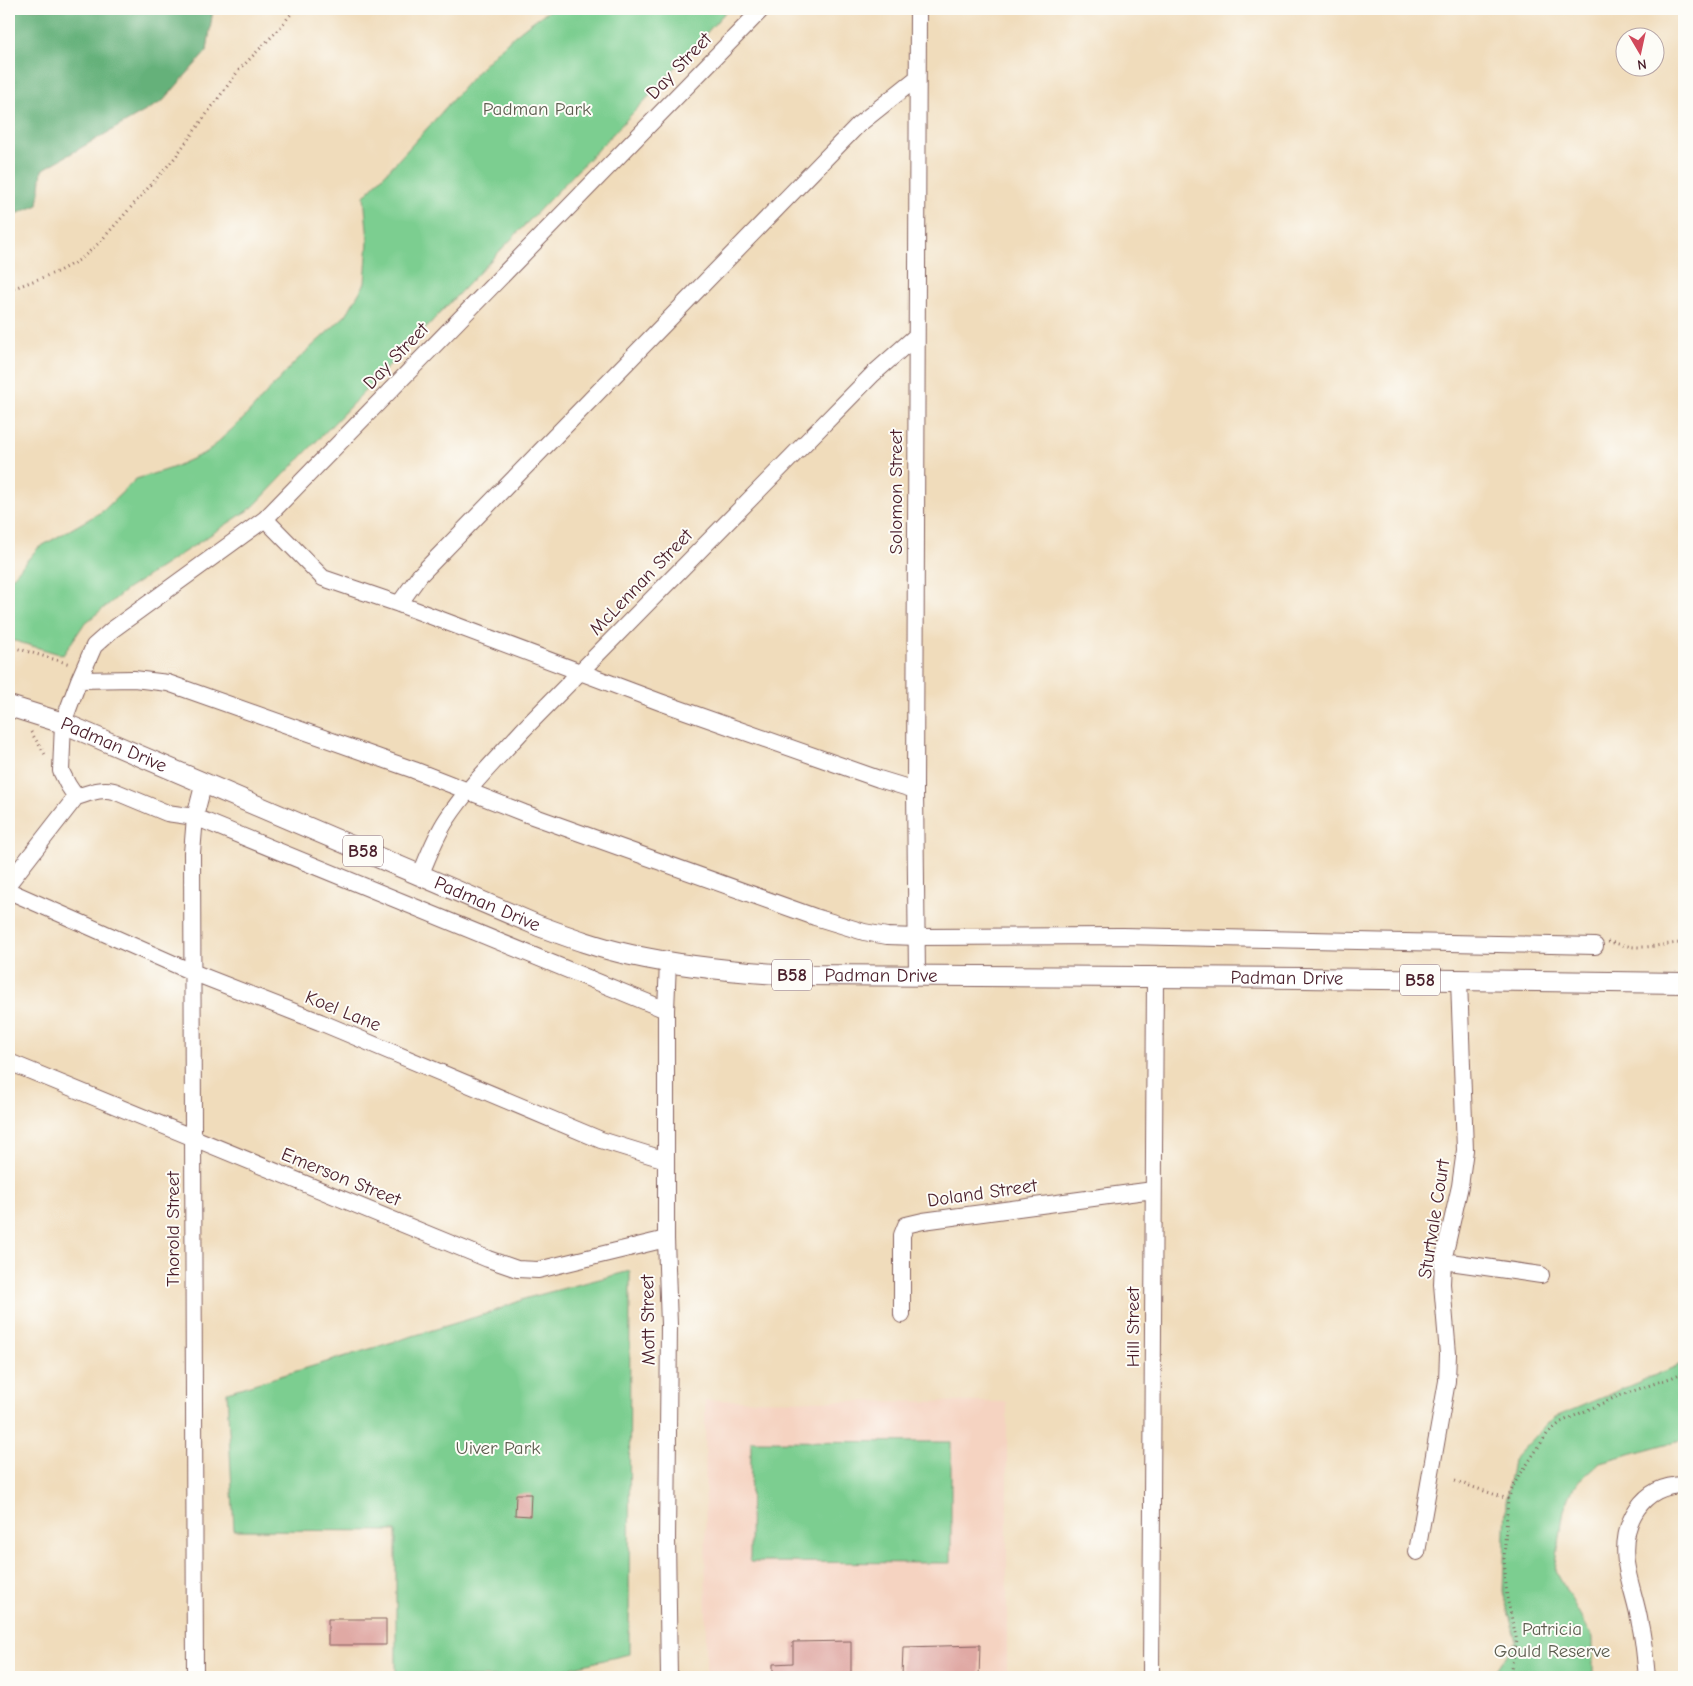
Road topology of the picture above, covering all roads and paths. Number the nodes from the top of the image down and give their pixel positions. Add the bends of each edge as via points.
1 (294, 9) edge
2 (762, 9) edge
3 (918, 9) edge
4 (917, 78) junction
5 (9, 290) edge
6 (916, 336) junction
7 (265, 519) junction
8 (399, 604) junction
9 (9, 646) edge
10 (581, 672) junction
11 (81, 674) junction
12 (9, 706) edge
13 (63, 722) junction
14 (29, 728) dead end
15 (62, 760) junction
16 (204, 782) junction
17 (915, 790) junction
18 (468, 792) junction
19 (76, 797) junction
20 (195, 817) junction
21 (420, 876) junction
22 (9, 883) edge
23 (9, 891) edge
24 (917, 937) junction
25 (1684, 943) edge
26 (1595, 946) joint
27 (668, 962) junction
28 (192, 972) junction
29 (917, 975) junction
30 (1155, 977) junction
31 (1459, 980) junction
32 (1684, 983) edge
33 (666, 1010) junction
34 (9, 1062) edge
35 (192, 1138) junction
36 (666, 1160) junction
37 (1153, 1190) junction
38 (666, 1239) junction
39 (1443, 1261) junction
40 (1541, 1275) dead end
41 (902, 1315) dead end
42 (1684, 1372) edge
43 (1455, 1481) dead end
44 (1684, 1485) edge
45 (1508, 1499) junction
46 (1417, 1552) dead end
47 (195, 1677) edge
48 (669, 1677) edge
49 (1151, 1677) edge
50 (1508, 1677) edge
51 (1647, 1677) edge

1 - 5 path via 239,70 173,160 100,242 81,259 57,272
2 - 7 street, Day Street
3 - 4 street, Solomon Street
4 - 6 street, Solomon Street
4 - 8 street via 858,126 420,575
6 - 10 street, McLennan Street via 866,381
6 - 17 street, Solomon Street
7 - 8 street via 323,578
7 - 11 street, Day Street via 112,630 94,646
8 - 10 street
9 - 11 path
10 - 17 street
10 - 18 street, McLennan Street
11 - 13 street, Day Street
11 - 18 street via 168,683
12 - 13 main road, Padman Drive / B58
13 - 15 street, Day Street
13 - 16 main road, Padman Drive / B58
14 - 15 path via 46,757
15 - 19 street, Day Street via 61,771
16 - 20 street, Thorold Street
16 - 21 main road, Padman Drive / B58
17 - 24 street, Solomon Street
18 - 21 street, McLennan Street via 438,833
18 - 24 street via 834,923 872,933
19 - 20 street via 98,790 114,791 167,814
19 - 22 street
20 - 28 street, Thorold Street
20 - 33 street
21 - 27 main road, Padman Drive / B58 via 584,942
23 - 28 street, Koel Lane
24 - 26 street via 1123,936
24 - 29 street, Solomon Street
25 - 26 path via 1634,947 1607,942
27 - 29 main road, Padman Drive / B58 via 751,973
27 - 33 street, Mott Street
28 - 35 street, Thorold Street
28 - 36 street, Koel Lane via 601,1140
29 - 30 main road, Padman Drive / B58
30 - 31 main road, Padman Drive / B58
30 - 37 street, Hill Street
31 - 32 main road, Padman Drive / B58
31 - 39 street, Sturtvale Court via 1465,1150
33 - 36 street, Mott Street
34 - 35 street, Emerson Street
35 - 38 street, Emerson Street via 517,1269 538,1270
35 - 47 street, Thorold Street
36 - 38 street, Mott Street
37 - 41 street, Doland Street via 906,1225 902,1235
37 - 49 street, Hill Street
38 - 48 street, Mott Street
39 - 40 street
39 - 46 street, Sturtvale Court via 1447,1381
42 - 45 path via 1560,1422 1547,1434 1514,1484
43 - 45 path
44 - 51 street via 1673,1485 1651,1494 1640,1504 1629,1527 1626,1562 1640,1622
45 - 50 path via 1504,1558 1507,1598 1517,1641

